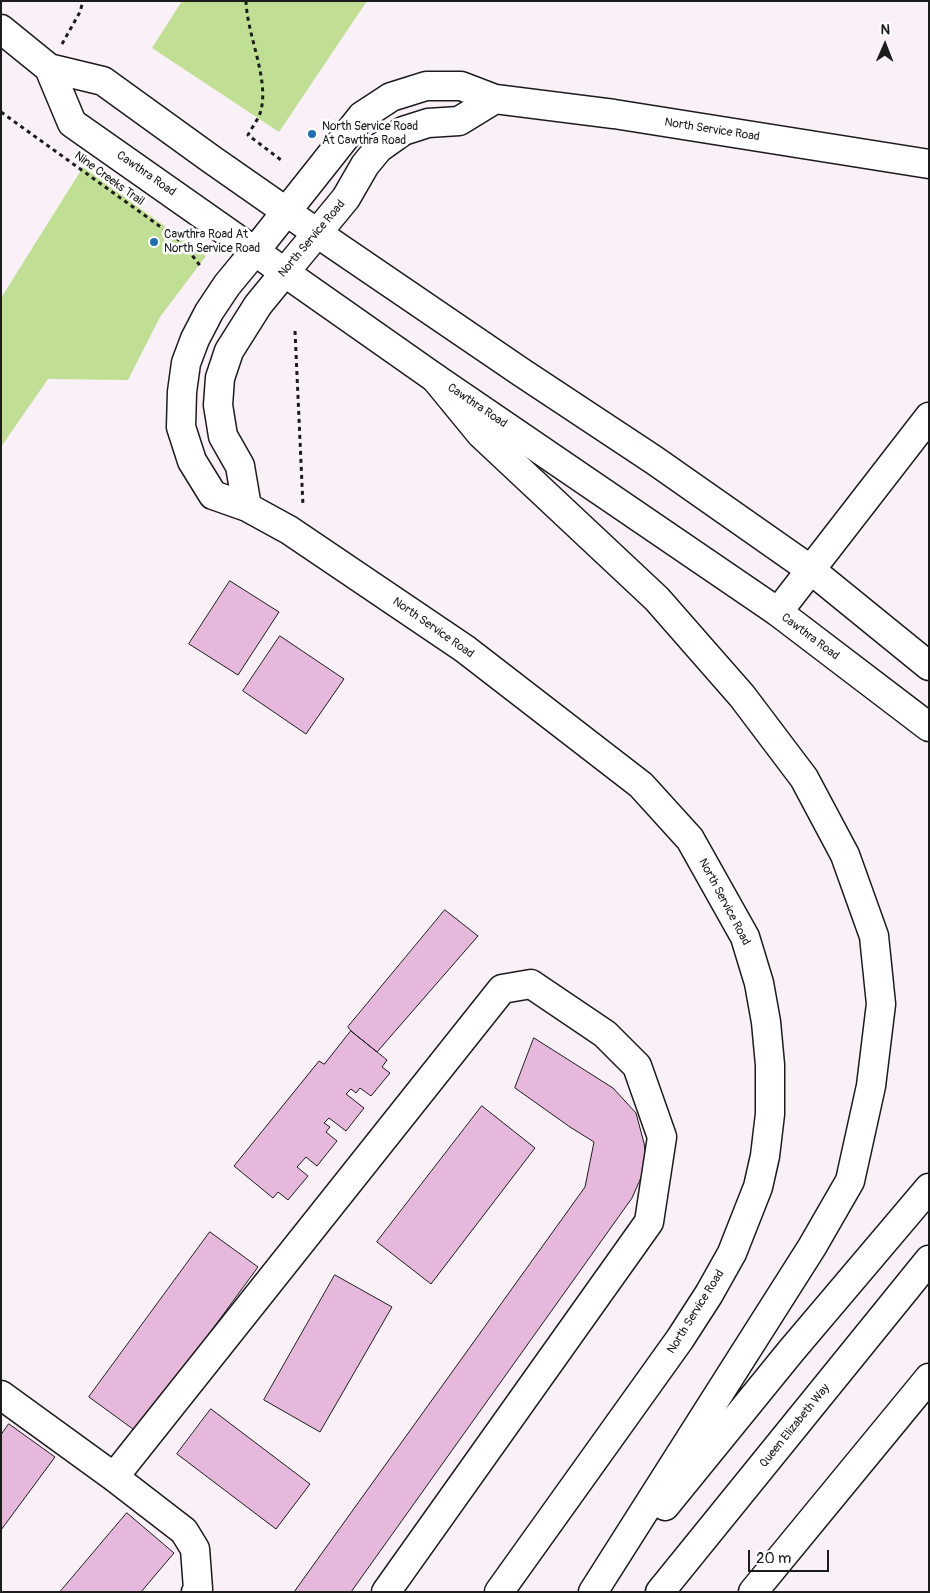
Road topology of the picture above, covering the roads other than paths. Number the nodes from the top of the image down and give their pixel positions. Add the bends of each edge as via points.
1 (1, 29) edge
2 (48, 68) junction
3 (495, 99) junction
4 (929, 164) edge
5 (287, 212) junction
6 (317, 233) junction
7 (255, 251) junction
8 (285, 272) junction
9 (435, 378) junction
10 (929, 417) edge
11 (247, 507) junction
12 (811, 570) junction
13 (778, 612) junction
14 (929, 666) edge
15 (929, 727) edge
16 (929, 1188) edge
17 (929, 1260) edge
18 (929, 1378) edge
19 (1, 1395) edge
20 (114, 1477) junction
21 (196, 1592) edge
22 (386, 1592) edge
23 (498, 1592) edge
24 (594, 1592) edge
25 (660, 1592) edge
26 (753, 1592) edge

1 - 2 main road, Cawthra Road
2 - 5 main road, Cawthra Road via 103,81
2 - 7 main road, Cawthra Road via 72,123
3 - 4 main road, North Service Road via 614,114
3 - 5 main road, North Service Road via 461,86 426,86 391,97 362,116
3 - 6 main road, North Service Road via 459,121 428,123 403,131 379,148 346,198
5 - 6 main road, Cawthra Road
5 - 7 main road, North Service Road
6 - 8 main road, North Service Road
6 - 12 main road, Cawthra Road
7 - 8 main road, Cawthra Road
7 - 11 main road, North Service Road via 227,285 195,339 186,362 182,392 181,427 192,461 213,495
8 - 9 main road, Cawthra Road
8 - 11 main road, North Service Road via 229,351 220,378 218,405 222,436 240,466
9 - 13 main road, Cawthra Road
9 - 24 main road via 481,434 657,599 742,696 804,778 844,855 874,936 881,1004 871,1086 850,1181 812,1247
10 - 12 main road
11 - 23 main road, North Service Road via 289,530 465,649 641,786 690,839 745,937 760,983 770,1065 770,1114 758,1187 732,1253 680,1340
12 - 13 main road
12 - 14 main road, Cawthra Road
13 - 15 main road, Cawthra Road
16 - 24 main road
17 - 25 main road, Queen Elizabeth Way
18 - 26 main road
19 - 20 main road
20 - 21 main road via 184,1531 194,1549
20 - 22 main road via 496,996 502,989 531,984 605,1034 637,1066 662,1137 649,1222

